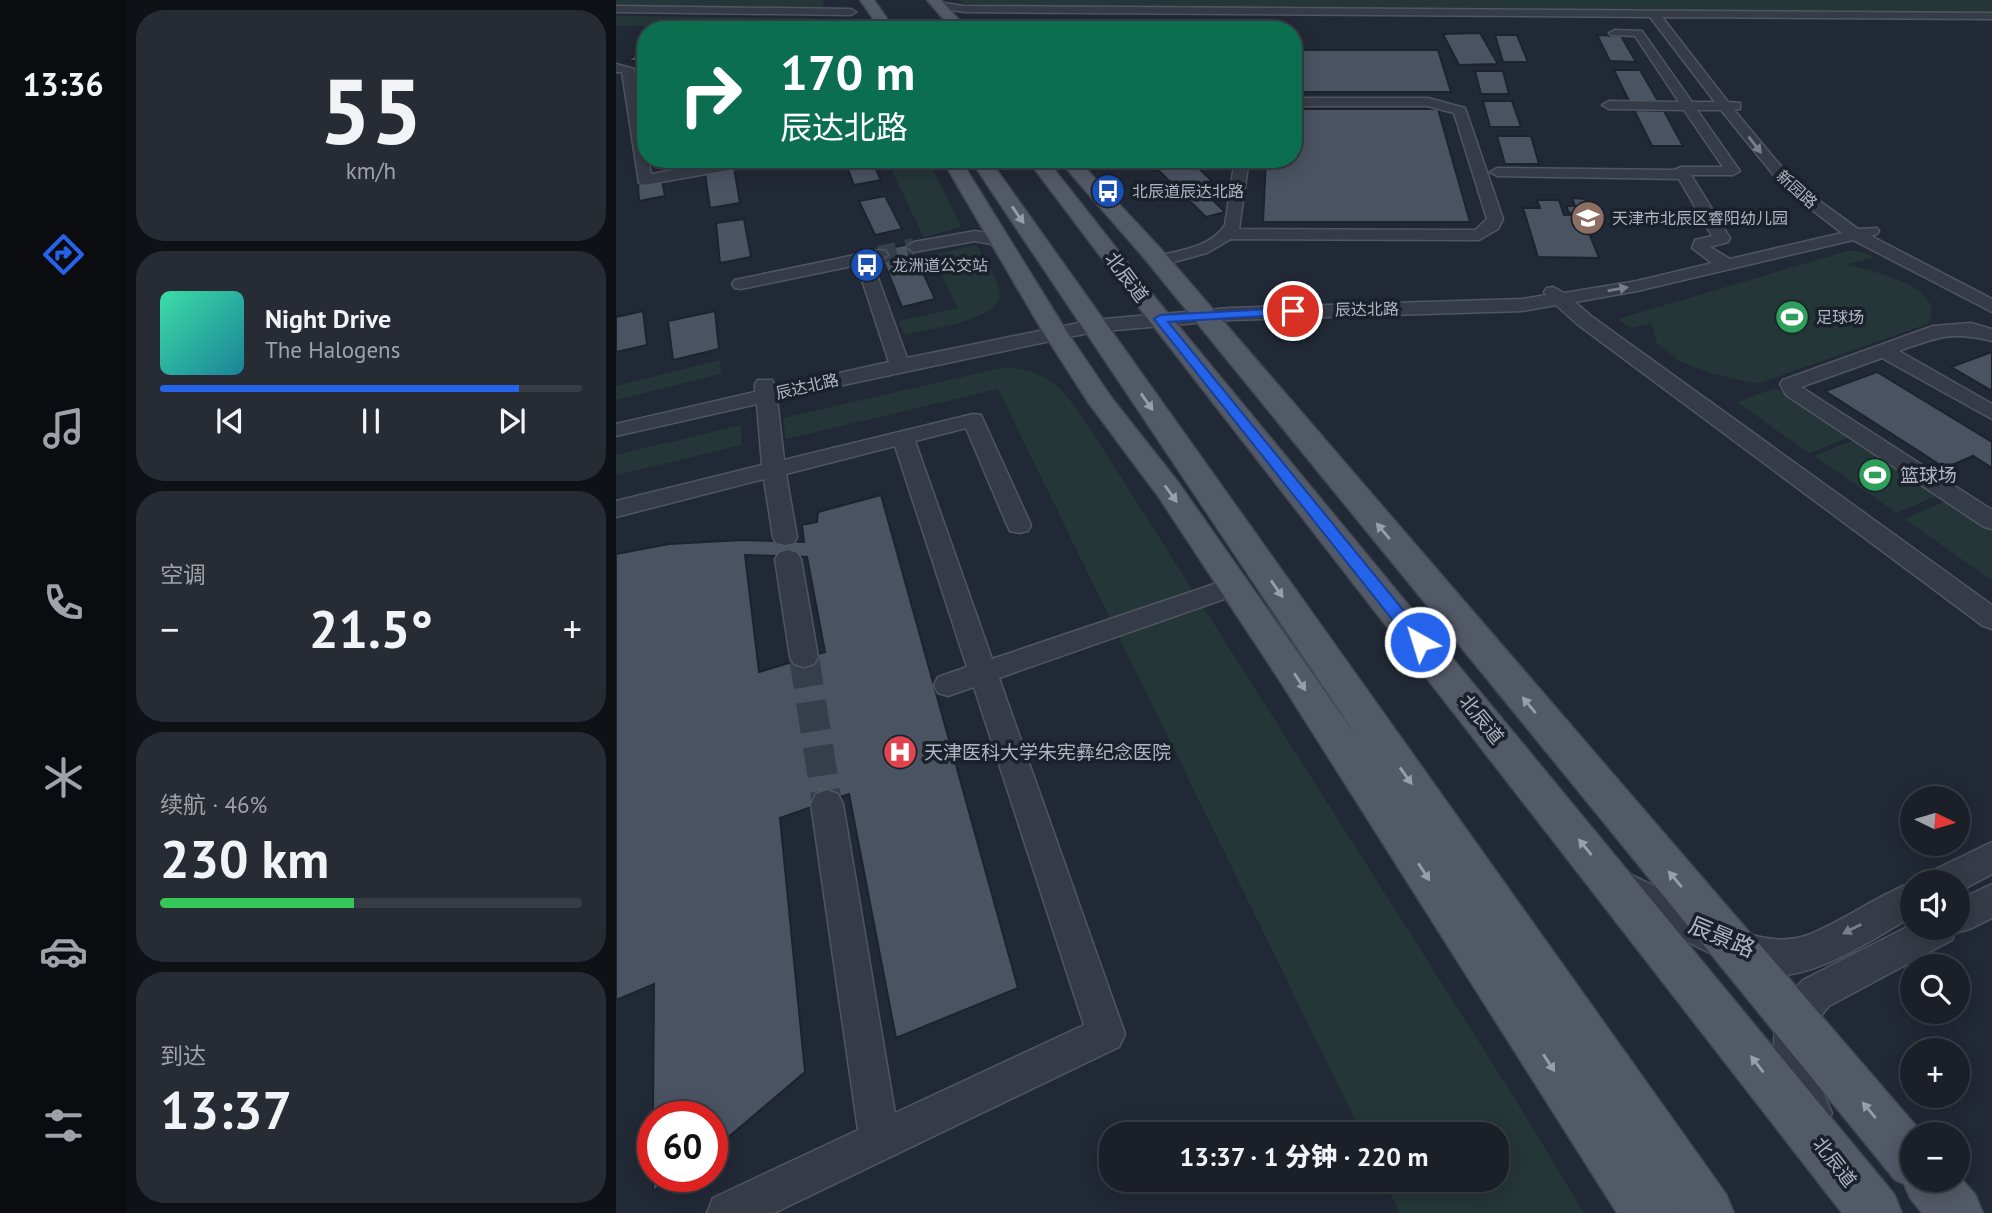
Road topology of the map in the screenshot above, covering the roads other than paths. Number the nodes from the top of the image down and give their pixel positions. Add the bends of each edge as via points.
1 (867, 0) edge
2 (929, 2) edge
3 (616, 9) edge
4 (851, 12) edge
5 (1661, 15) junction
6 (1992, 17) edge
7 (882, 21) edge
8 (952, 21) edge
9 (958, 21) edge
10 (1615, 33) dead end
11 (616, 68) edge
12 (631, 92) junction
13 (616, 100) edge
14 (1302, 102) edge
15 (1609, 105) dead end
16 (1688, 106) junction
17 (1733, 106) junction
18 (637, 133) edge
19 (642, 168) edge
20 (715, 168) edge
21 (956, 168) edge
22 (984, 168) edge
23 (1044, 168) edge
24 (1075, 168) edge
25 (1240, 168) edge
26 (1497, 172) dead end
27 (1746, 174) junction
28 (1779, 174) junction
29 (1684, 176) junction
30 (1856, 228) junction
31 (1229, 234) junction
32 (997, 240) junction
33 (914, 247) tunnel mouth
34 (1159, 261) junction
35 (1720, 261) junction
36 (741, 284) dead end
37 (1555, 294) junction
38 (1992, 294) edge
39 (1992, 306) edge
40 (1176, 310) junction
41 (1070, 322) junction
42 (1992, 335) edge
43 (1883, 350) junction
44 (898, 359) junction
45 (766, 389) junction
46 (1992, 413) edge
47 (616, 417) edge
48 (616, 430) edge
49 (903, 436) junction
50 (774, 469) junction
51 (616, 509) edge
52 (1992, 521) edge
53 (1019, 526) dead end
54 (1235, 586) junction
55 (1992, 619) edge
56 (804, 657) tunnel mouth
57 (983, 673) junction
58 (948, 685) dead end
59 (827, 804) tunnel mouth
60 (1992, 857) edge
61 (1967, 870) edge
62 (1611, 880) junction
63 (1992, 900) edge
64 (1900, 905) edge
65 (1970, 912) edge
66 (1725, 940) junction
67 (1917, 940) edge
68 (1793, 1020) junction
69 (880, 1141) junction
70 (1900, 1147) edge
71 (1832, 1159) junction
72 (1938, 1192) edge
73 (728, 1213) edge
74 (1648, 1213) edge
75 (1707, 1213) edge
76 (1875, 1213) edge
77 (1956, 1213) edge

1 - 7 main road
2 - 5 street via 974,10
2 - 8 main road
3 - 4 street
5 - 6 street
5 - 9 street via 981,13 960,15
5 - 17 street, 新园路
10 - 16 street via 1639,33
11 - 12 street via 628,69
12 - 13 street
12 - 18 street
14 - 31 street via 1428,102 1460,111 1495,219 1492,226 1479,235
15 - 16 street
16 - 17 street
16 - 27 street
17 -> 28 street, 新园路
17 - 30 street, 新园路 via 1797,175
19 - 20 street via 644,180
21 - 32 main road
22 -> 41 main road
23 - 40 main road, 北辰道
24 - 34 main road
25 - 31 street
26 - 29 street
27 - 28 street
27 - 29 street via 1681,171
28 - 30 street, 新园路
29 - 35 street via 1722,238 1698,245
30 - 35 street, 辰达北路
30 - 38 street, 新园路
30 - 39 street, 新园路
31 - 34 street via 1218,244
32 - 33 street via 975,236
32 - 41 main road
34 - 40 main road
35 - 37 street, 辰达北路 via 1637,286
36 - 44 street via 879,255 864,267
37 - 40 street, 辰达北路 via 1482,307
37 - 55 street via 1584,320
40 - 41 street, 辰达北路
62 -> 40 main road, 北辰道
66 -> 40 main road
41 - 44 street, 辰达北路
41 -> 54 main road via 1101,402
41 -> 75 main road via 1216,500
42 - 43 street via 1950,328
43 - 46 street
43 - 52 street via 1794,382 1791,388
44 - 45 street, 辰达北路
45 - 47 street, 辰达北路
45 - 48 street, 辰达北路
45 - 50 street
49 - 50 street
49 - 53 street via 973,420
49 - 57 street
50 - 51 street
50 - 56 street
54 - 57 street
54 -> 74 main road
57 - 58 street
57 - 69 street via 1107,1034
59 - 69 street
60 - 61 street
62 - 66 street, 辰景路
71 -> 62 main road, 北辰道
63 - 65 street
64 -> 66 street, 辰景路 via 1805,953 1781,958
66 - 68 main road
67 - 68 street via 1816,993 1801,1005
70 -> 68 main road
68 - 71 street via 1792,1056
69 - 73 street
71 - 76 main road, 北辰道
72 - 77 main road

